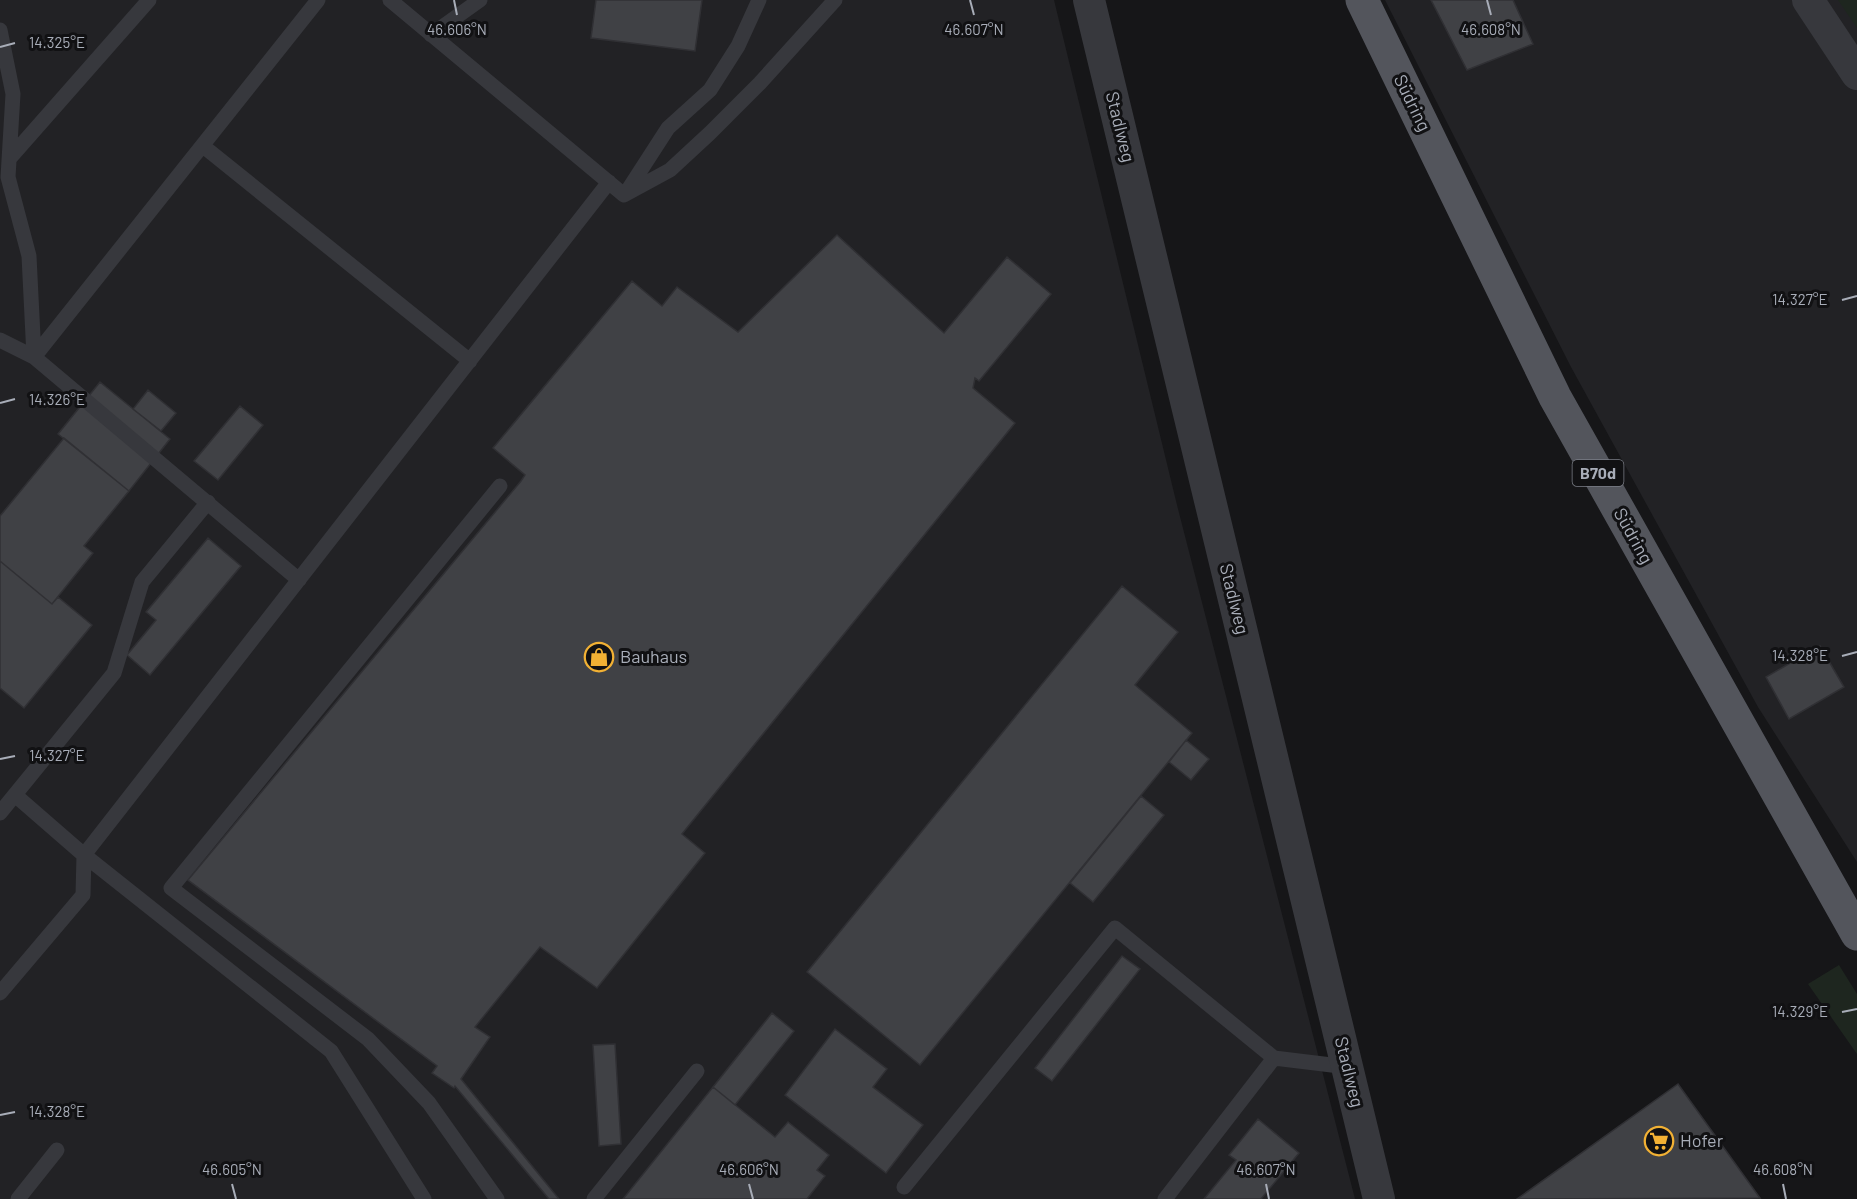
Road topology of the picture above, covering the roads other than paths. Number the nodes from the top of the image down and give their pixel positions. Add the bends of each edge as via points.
1 (149, 0) edge
2 (318, 0) edge
3 (390, 0) edge
4 (480, 0) edge
5 (759, 0) edge
6 (835, 0) edge
7 (1089, 0) edge
8 (1362, 0) edge
9 (1809, 0) edge
10 (0, 30) edge
11 (431, 35) junction
12 (1857, 74) edge
13 (203, 146) junction
14 (9, 159) junction
15 (609, 182) junction
16 (624, 195) junction
17 (0, 340) edge
18 (34, 357) junction
19 (470, 361) junction
20 (500, 486) dead end
21 (208, 502) junction
22 (299, 580) junction
23 (15, 795) junction
24 (0, 813) edge
25 (84, 855) junction
26 (1857, 934) edge
27 (0, 993) edge
28 (1274, 1058) junction
29 (1348, 1067) junction
30 (697, 1071) dead end
31 (57, 1150) dead end
32 (904, 1187) dead end
33 (18, 1199) edge
34 (424, 1199) edge
35 (497, 1199) edge
36 (594, 1199) edge
37 (1165, 1199) edge
38 (1380, 1199) edge

1 - 14 lane
2 - 13 lane
3 - 11 lane
4 - 11 lane
5 - 16 lane via 738,46 710,90 669,128
6 - 16 lane via 767,75 670,170
7 - 29 street, Stadlweg
8 - 26 main road, Südring / B70d via 1555,397
9 - 12 street
10 - 14 lane via 13,94
11 - 15 lane
13 - 18 lane
13 - 19 lane
14 - 18 lane via 8,177 29,256
15 - 16 lane
15 - 19 lane
17 - 18 lane
18 - 21 lane
19 - 22 lane
20 - 35 lane via 171,888 368,1039 429,1103
21 - 22 lane
21 - 23 lane via 142,582 114,673
22 - 25 lane
23 - 24 lane
23 - 25 lane
25 - 27 lane via 83,895
25 - 34 lane via 331,1051
28 - 29 lane
28 - 32 lane via 1115,928
28 - 37 lane
29 - 38 street, Stadlweg
30 - 36 lane
31 - 33 lane

